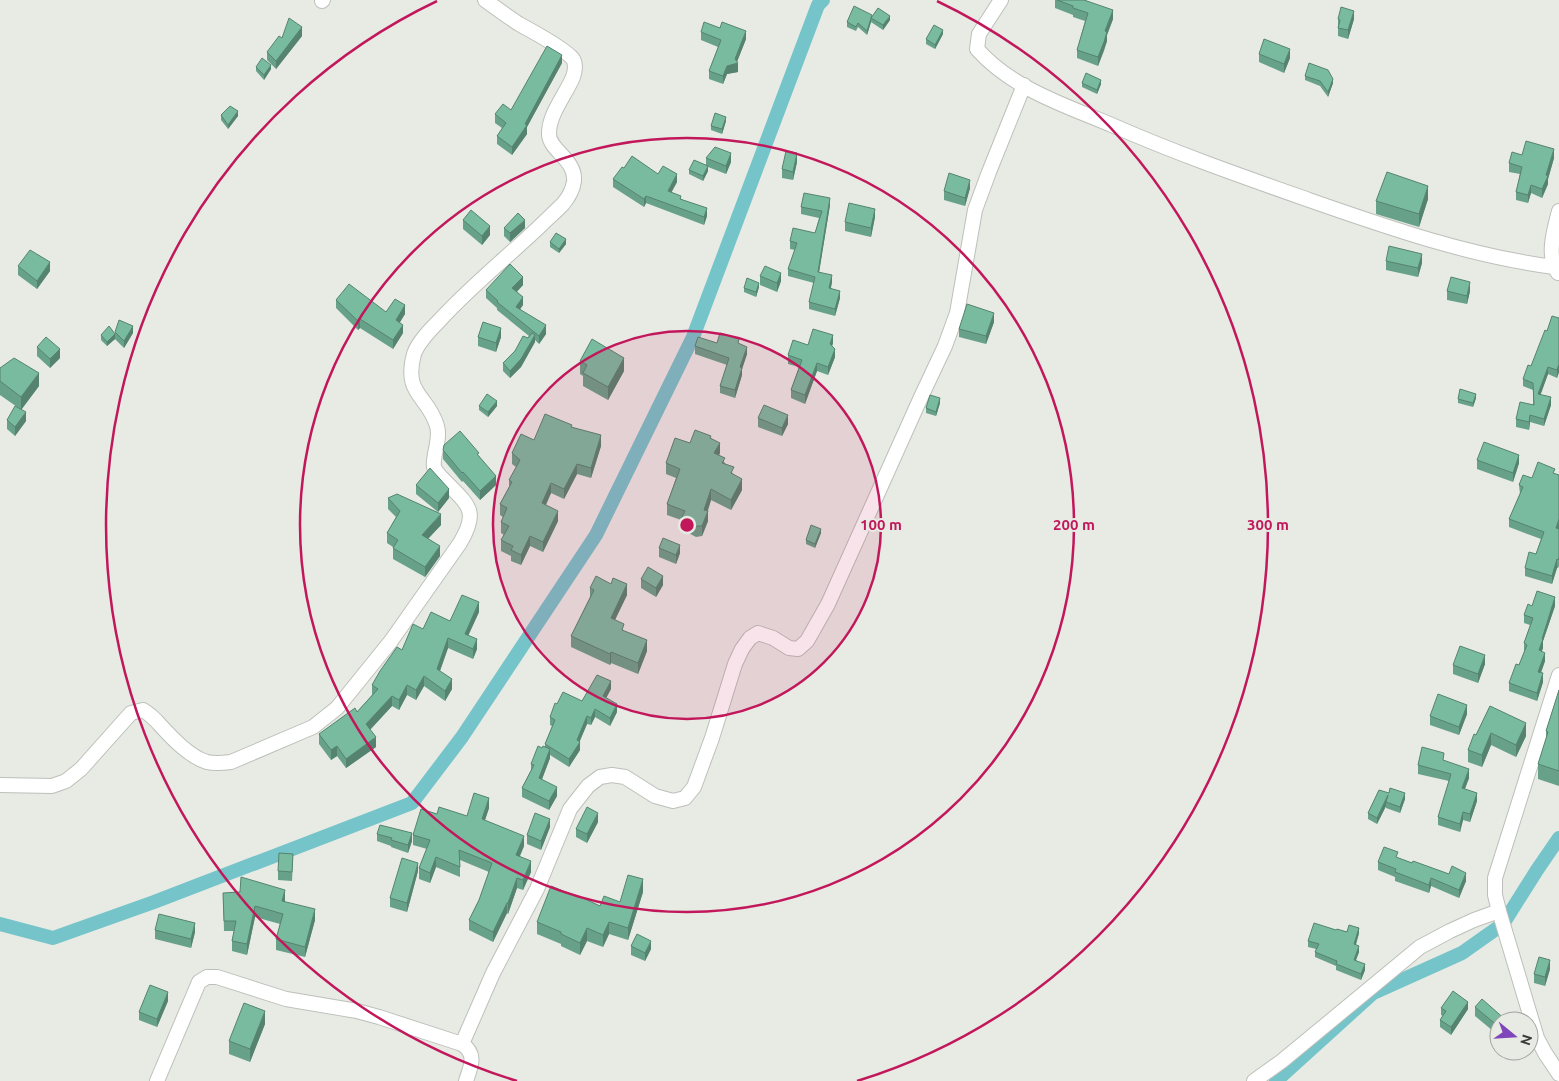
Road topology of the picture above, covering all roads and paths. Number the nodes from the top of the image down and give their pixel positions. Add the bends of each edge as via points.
1 (485, 0) edge
2 (1001, 0) edge
3 (1024, 85) junction
4 (1559, 212) edge
5 (1556, 270) edge
6 (1559, 675) edge
7 (0, 785) edge
8 (1499, 911) junction
9 (462, 1044) junction
10 (1559, 1074) edge
11 (157, 1081) edge
12 (466, 1081) edge
13 (1254, 1081) edge

1 - 7 street via 573,60 573,77 549,133 551,142 573,168 574,179 573,189 564,203 456,302 427,333 415,352 411,373 415,390 432,413 438,428 434,468 469,509 471,519 460,543 374,664 337,708 313,727 231,762 216,763 195,756 144,710 131,713 66,782 52,786
2 - 3 street via 979,34 977,49 989,63
3 - 5 street via 1051,100 1154,144 1386,228
3 - 9 street via 975,210 957,313 945,346 828,604 807,641 798,649 758,633 750,638 735,664 694,787 685,798 673,800 655,796 625,777 612,775 600,777 588,786 570,809 536,889
4 - 5 street via 1552,249
6 - 8 street via 1495,878
8 - 10 street via 1537,1038
8 - 13 street via 1420,947
9 - 11 street via 357,1011 286,999 217,977 206,977 199,982
9 - 12 street via 468,1048 472,1060

